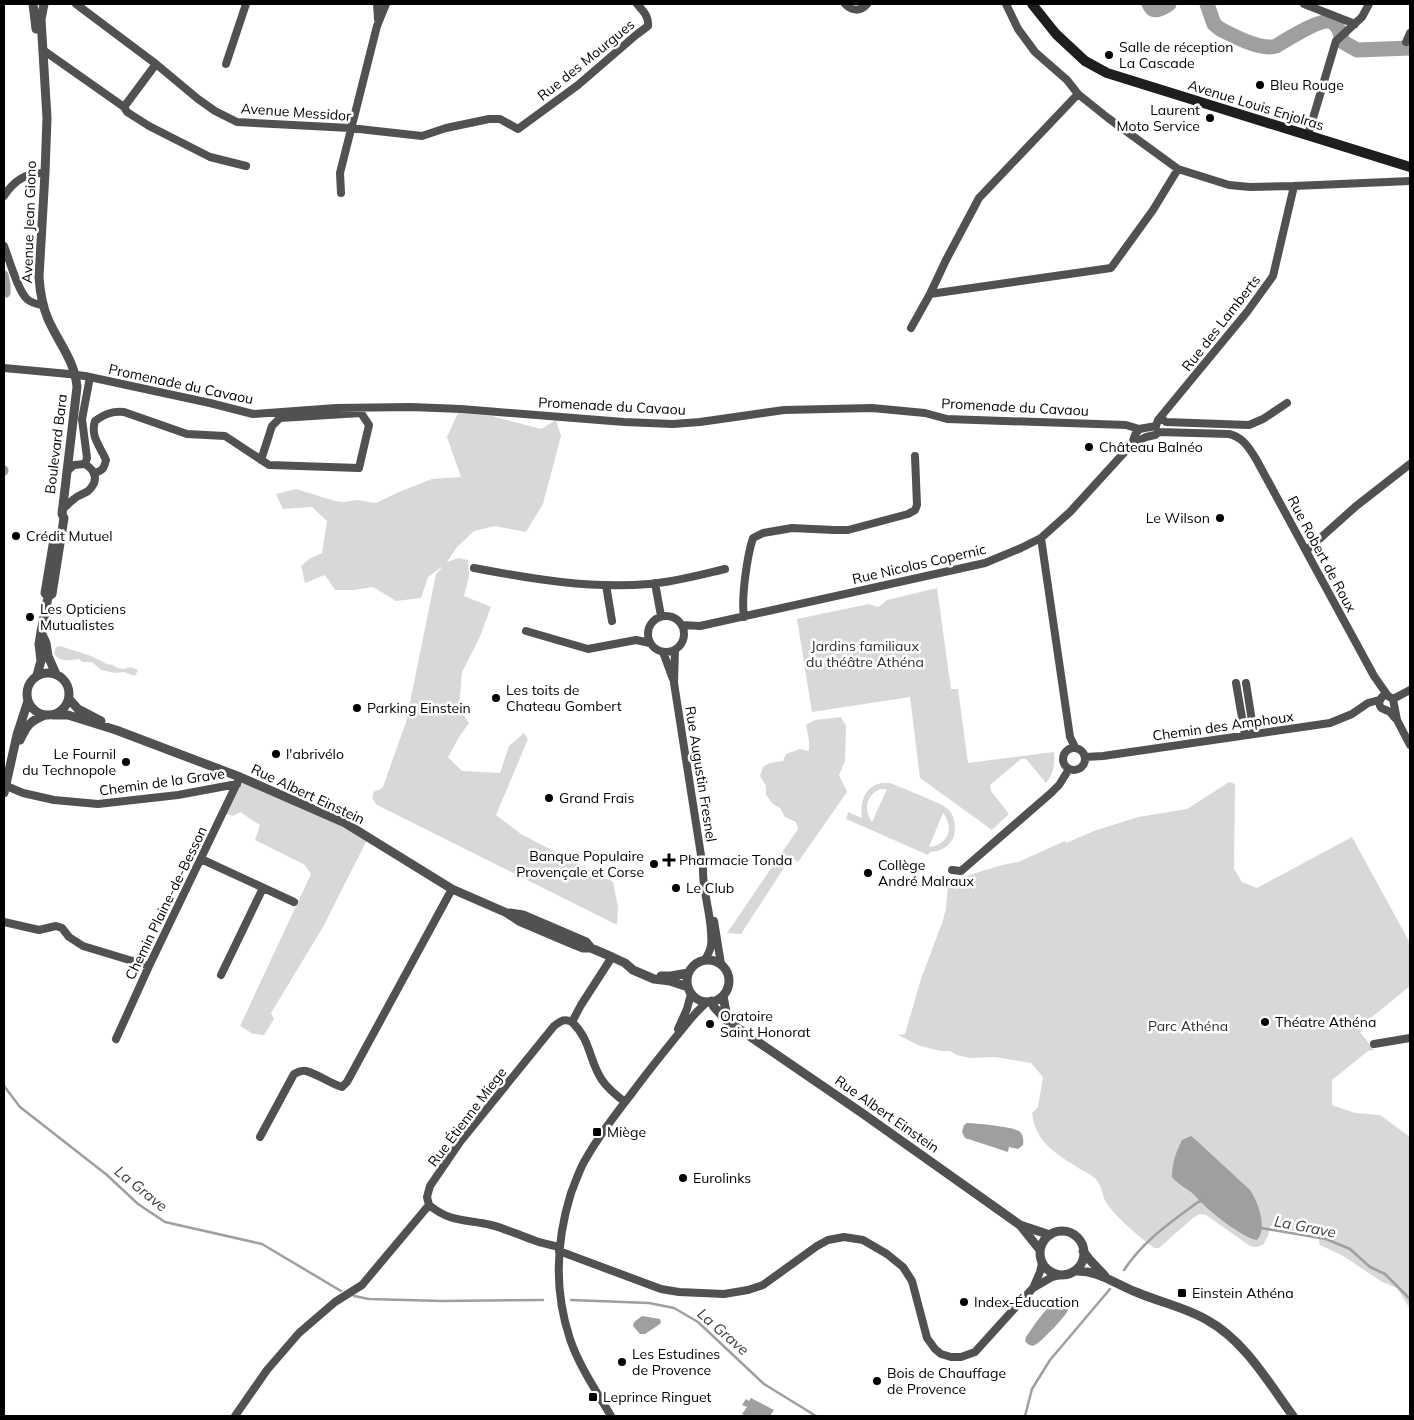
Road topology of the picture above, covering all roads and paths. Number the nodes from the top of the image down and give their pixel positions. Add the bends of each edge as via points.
1 (34, 4) edge
2 (44, 4) edge
3 (76, 4) edge
4 (246, 4) edge
5 (377, 4) edge
6 (386, 4) edge
7 (638, 4) edge
8 (845, 4) edge
9 (867, 4) edge
10 (1006, 4) edge
11 (1032, 4) edge
12 (1304, 4) edge
13 (1369, 4) edge
14 (1355, 24) junction
15 (377, 26) junction
16 (1410, 33) edge
17 (1406, 42) dead end
18 (43, 50) junction
19 (156, 64) junction
20 (226, 64) dead end
21 (45, 89) junction
22 (1078, 94) junction
23 (124, 107) junction
24 (350, 128) junction
25 (518, 128) joint
26 (1308, 135) junction
27 (246, 166) dead end
28 (1410, 167) edge
29 (1178, 169) junction
30 (45, 173) junction
31 (1409, 180) edge
32 (1294, 186) junction
33 (342, 193) dead end
34 (4, 196) edge
35 (4, 246) edge
36 (930, 294) junction
37 (42, 305) junction
38 (911, 328) dead end
39 (4, 368) edge
40 (80, 376) junction
41 (1286, 403) dead end
42 (1160, 418) junction
43 (1139, 429) junction
44 (1158, 429) junction
45 (1132, 444) junction
46 (915, 456) dead end
47 (261, 460) junction
48 (85, 464) junction
49 (1410, 464) edge
50 (67, 471) junction
51 (94, 473) junction
52 (62, 512) junction
53 (1040, 538) junction
54 (1307, 550) junction
55 (474, 568) dead end
56 (725, 569) dead end
57 (655, 583) junction
58 (606, 585) junction
59 (661, 616) junction
60 (744, 617) junction
61 (612, 621) dead end
62 (682, 625) junction
63 (700, 626) junction
64 (526, 631) dead end
65 (41, 632) junction
66 (648, 632) junction
67 (684, 637) junction
68 (636, 640) junction
69 (650, 643) junction
70 (675, 650) junction
71 (663, 652) junction
72 (56, 674) junction
73 (37, 675) junction
74 (674, 683) junction
75 (1236, 683) dead end
76 (1246, 683) dead end
77 (1410, 690) edge
78 (69, 699) junction
79 (28, 701) junction
80 (1386, 702) junction
81 (49, 715) junction
82 (116, 730) junction
83 (1254, 734) junction
84 (1246, 735) junction
85 (1410, 744) edge
86 (1075, 747) junction
87 (1085, 757) junction
88 (12, 758) junction
89 (1069, 769) junction
90 (239, 781) junction
91 (4, 788) edge
92 (201, 859) junction
93 (703, 868) junction
94 (952, 870) dead end
95 (263, 888) junction
96 (452, 889) junction
97 (294, 902) dead end
98 (4, 922) edge
99 (612, 957) junction
100 (705, 960) junction
101 (625, 963) junction
102 (721, 964) junction
103 (149, 966) junction
104 (688, 973) junction
105 (221, 975) dead end
106 (690, 990) junction
107 (722, 996) junction
108 (709, 1002) junction
109 (572, 1022) junction
110 (737, 1027) junction
111 (1410, 1038) edge
112 (116, 1039) dead end
113 (673, 1039) junction
114 (1374, 1044) dead end
115 (626, 1102) junction
116 (260, 1137) dead end
117 (428, 1205) junction
118 (1020, 1225) junction
119 (1050, 1235) junction
120 (559, 1249) junction
121 (1040, 1250) junction
122 (1083, 1251) junction
123 (1042, 1263) junction
124 (1075, 1271) junction
125 (1060, 1275) junction
126 (1106, 1277) junction
127 (1032, 1288) junction
128 (235, 1416) edge
129 (612, 1416) edge
130 (1293, 1416) edge

1 - 21 street, Avenue Jean Giono
2 - 18 street, Avenue Jean Giono via 41,19
3 - 19 street, Avenue Messidor
4 - 20 street
5 - 15 street
6 - 15 street
7 - 25 street, Rue des Mourgues via 649,20 648,26 578,85
8 - 9 street via 852,10 860,10
10 - 22 street via 1035,52
11 - 26 main road, Avenue Louis Enjolras via 1056,34 1085,60 1108,73
12 - 14 street
13 - 14 street
14 - 26 street via 1335,44
15 - 24 street
16 - 17 street
18 - 21 street, Avenue Jean Giono
18 - 23 street
19 - 23 street
19 - 24 street, Avenue Messidor via 215,111 237,122
21 - 30 street, Avenue Jean Giono
22 - 29 street
22 - 36 street via 979,198
23 - 27 street via 149,126 210,157
24 - 25 street, Avenue Messidor via 422,136 446,128 500,119
24 - 33 street via 340,172
26 - 28 main road, Avenue Louis Enjolras
29 - 32 street via 1229,186
29 - 36 street via 1111,268
30 - 34 street via 29,174 16,181
30 - 37 street, Avenue Jean Giono via 39,277
31 - 32 street
32 - 42 street, Rue des Lamberts via 1270,282
35 - 37 street via 26,298
36 - 38 street
37 - 40 street, Avenue Jean Giono
39 - 40 street, Promenade du Cavaou
40 - 43 street, Promenade du Cavaou via 253,414 410,407 673,424 784,410 872,408 925,413 947,419 1126,425
40 - 48 street
40 - 50 street, Boulevard Bara
41 - 42 street via 1249,425 1166,422
42 - 44 street, Rue des Lamberts
43 - 44 street
43 - 45 street
44 - 45 street via 1155,435
44 - 54 street, Rue Robert de Roux via 1229,434 1242,440
45 - 53 street, Rue Nicolas Copernic via 1070,512
46 - 60 street via 917,505 908,514 848,530 792,528 753,538 742,607
47 - 47 street via 268,465 359,468 369,425 360,413 280,418 272,426
47 - 51 street via 225,436 187,434 116,412 95,421 94,436 106,460 104,468
48 - 50 street via 74,465
48 - 51 street
49 - 54 street
50 - 52 street, Boulevard Bara
51 - 52 street via 95,480 88,491 74,498
52 - 65 street, Boulevard Bara via 64,518 52,594 48,597
53 - 60 street, Rue Nicolas Copernic via 985,563
53 - 86 street via 1070,737
54 - 80 street, Rue Robert de Roux
55 - 58 street via 556,582
56 - 57 street
57 - 58 street
57 - 59 street
58 - 61 street
59 - 62 street via 673,617
59 - 66 street via 651,623
60 - 63 street, Rue Nicolas Copernic
62 - 63 street, Rue Nicolas Copernic
62 - 67 street
63 - 67 street, Rue Nicolas Copernic
64 - 68 street via 588,649
65 - 72 street, Boulevard Bara
65 - 73 street, Boulevard Bara via 41,661
66 - 68 street
66 - 69 street
67 - 70 street
68 - 69 street
69 - 71 street
70 - 71 street
70 - 74 street, Rue Augustin Fresnel
71 - 74 street, Rue Augustin Fresnel
72 - 73 street
72 - 78 street via 67,683
73 - 79 street via 29,684
74 - 93 street, Rue Augustin Fresnel
75 - 84 street
76 - 83 street
77 - 80 street, Chemin des Amphoux
78 - 81 street via 60,711
78 - 82 street, Rue Albert Einstein via 78,709
79 - 81 street via 38,713
79 - 88 street
80 - 83 street, Chemin des Amphoux via 1368,703 1330,723
80 - 85 street, Rue Robert de Roux
81 - 82 street, Rue Albert Einstein via 68,715
81 - 88 street via 31,722
82 - 90 street, Rue Albert Einstein
83 - 84 street, Chemin des Amphoux
84 - 87 street, Chemin des Amphoux
86 - 87 street via 1083,751
86 - 89 street via 1068,749 1063,756 1063,763
87 - 89 street via 1079,769
88 - 91 street
89 - 94 street via 1060,785 961,871
90 - 91 street, Chemin de la Grave via 178,795 98,804 54,800
90 - 92 street, Chemin Plaine-de-Besson
90 - 96 street, Rue Albert Einstein via 345,823
92 - 95 street
92 - 103 street, Chemin Plaine-de-Besson
93 - 100 street, Rue Augustin Fresnel via 711,944
93 - 102 street, Rue Augustin Fresnel
95 - 97 street
95 - 105 street
96 - 99 street, Rue Albert Einstein via 586,942
96 - 116 street via 347,1082 342,1087 305,1070 294,1074
98 - 103 street via 39,930 56,926 83,946
99 - 101 street, Rue Albert Einstein
99 - 109 street
100 - 102 street
100 - 104 street via 696,963
101 - 104 street, Rue Albert Einstein via 664,976
101 - 106 street, Rue Albert Einstein via 654,979
102 - 107 street via 727,972 728,981
103 - 112 street, Chemin Plaine-de-Besson
104 - 106 street
106 - 108 street via 698,999
106 - 113 street via 688,1009
107 - 108 street
107 - 110 street, Rue Albert Einstein via 726,1012
108 - 110 street, Rue Albert Einstein
108 - 113 street via 694,1013
109 - 115 street via 584,1035 603,1081
109 - 117 street, Rue Étienne Miege via 562,1020 554,1026 460,1142 430,1186
110 - 118 street, Rue Albert Einstein
111 - 114 street
113 - 115 street
115 - 120 street via 583,1163 567,1206
117 - 120 street via 453,1219 491,1225
117 - 128 street, Rue Étienne Miege via 362,1285 335,1302 299,1333 267,1370
118 - 119 street, Rue Albert Einstein
118 - 121 street, Rue Albert Einstein
119 - 121 street
119 - 122 street via 1072,1234
120 - 127 street via 661,1289 724,1294 763,1285 828,1240 844,1237 863,1240 904,1267 912,1281 927,1338 935,1349 951,1358 976,1352
120 - 129 street via 563,1316 570,1340
121 - 123 street
122 - 124 street via 1083,1258
122 - 126 street
123 - 125 street
123 - 127 street
124 - 125 street
124 - 126 street via 1083,1270
125 - 127 street
126 - 130 street via 1135,1292 1186,1309 1220,1327 1242,1346

